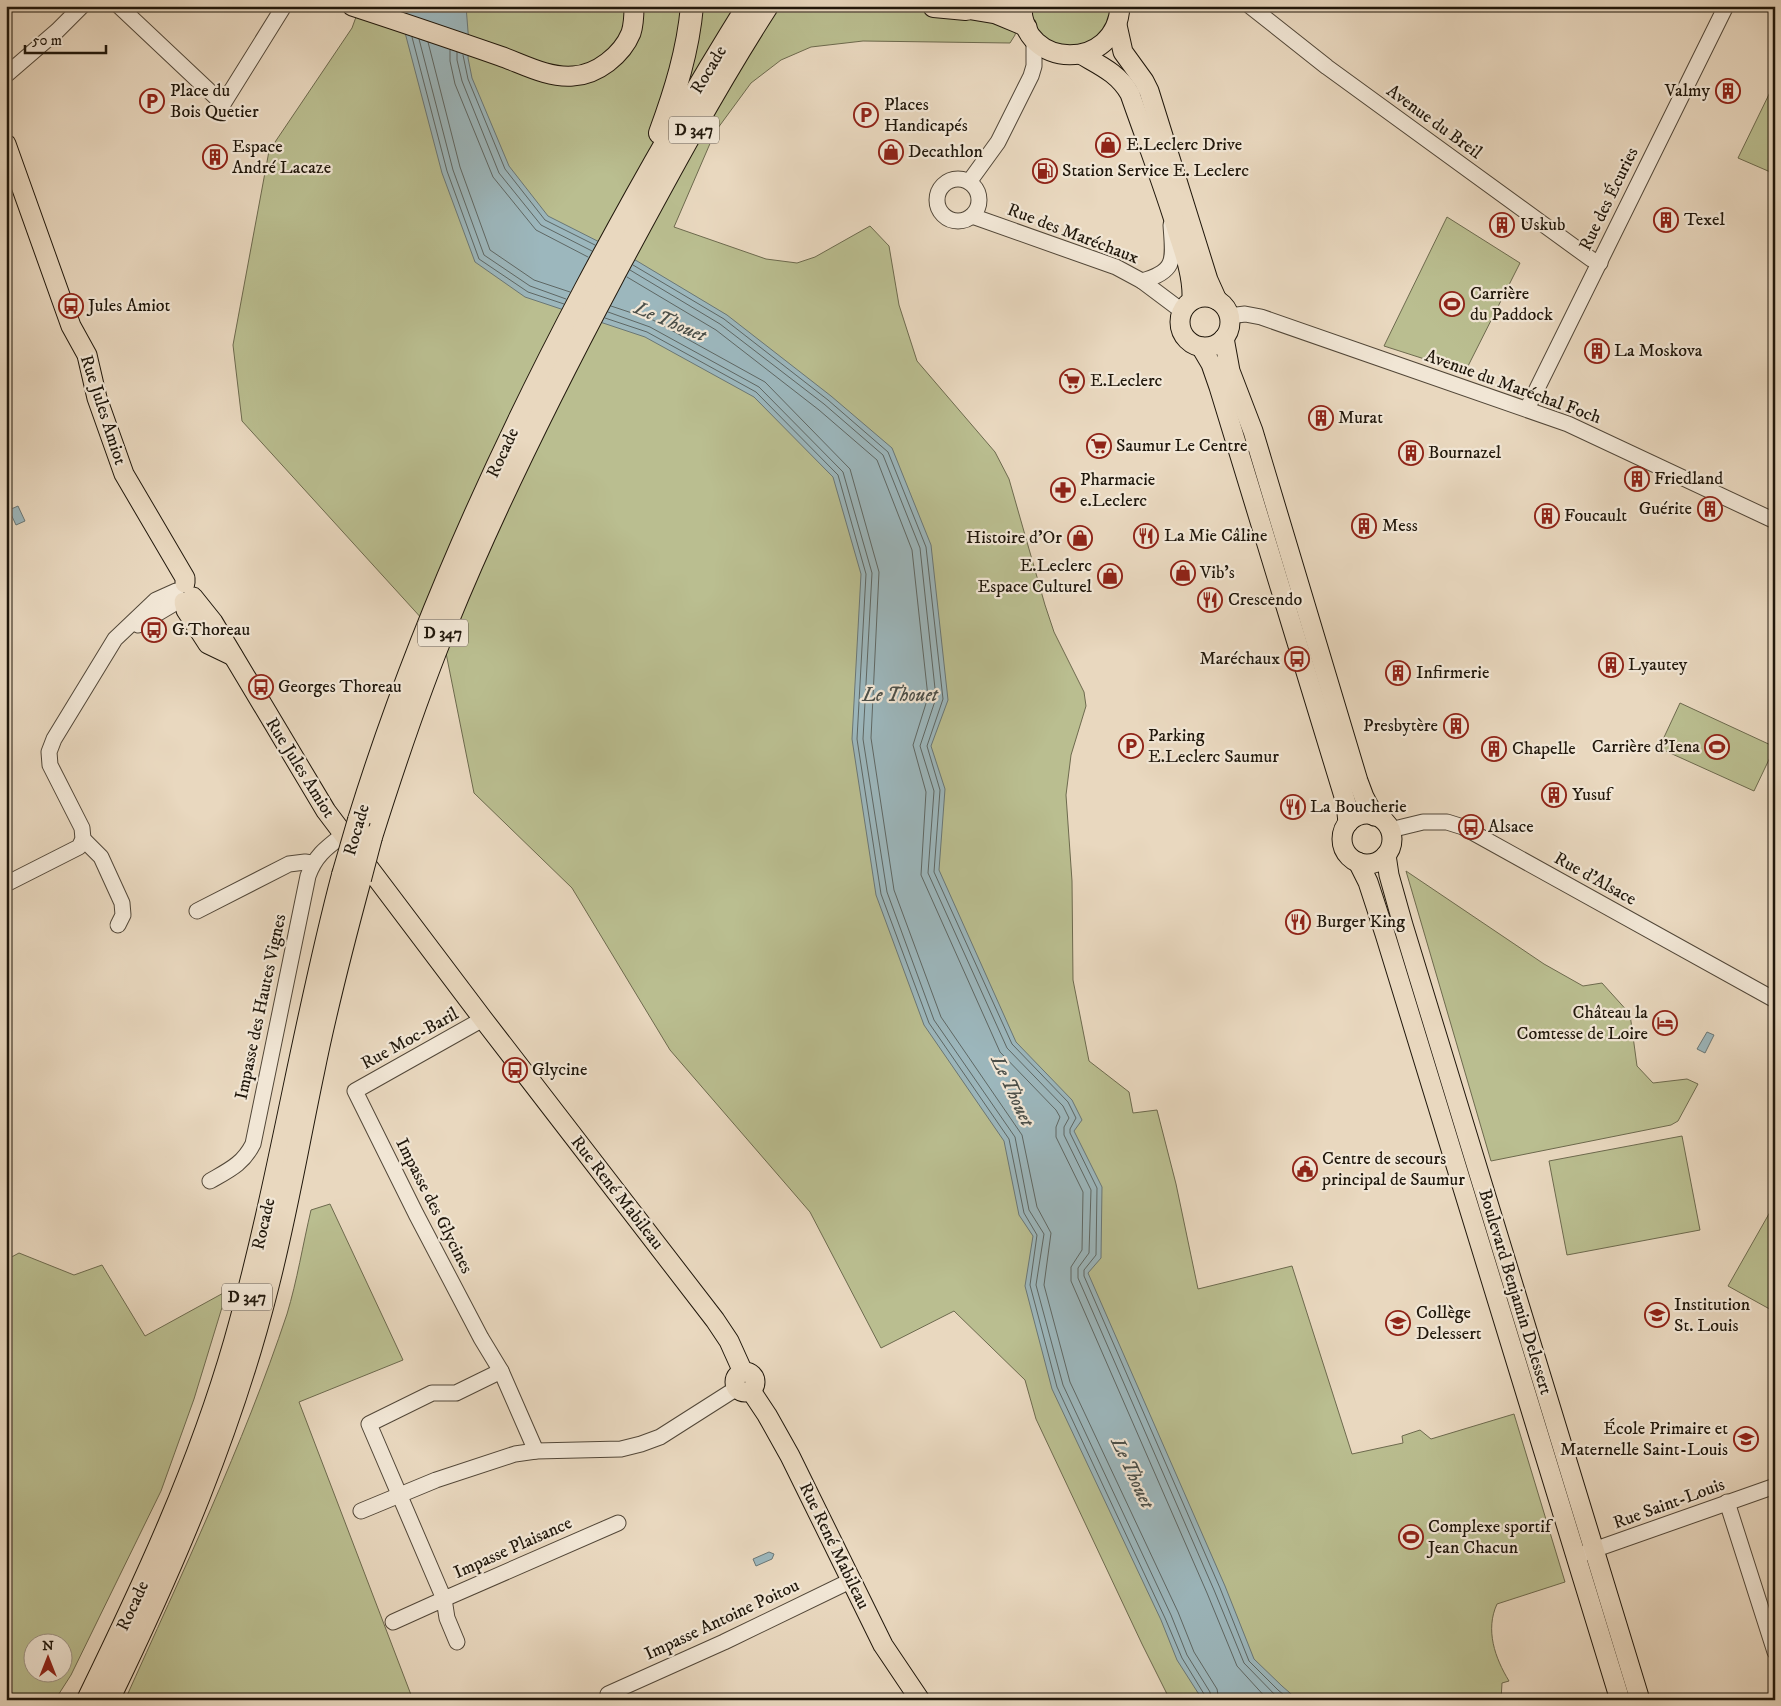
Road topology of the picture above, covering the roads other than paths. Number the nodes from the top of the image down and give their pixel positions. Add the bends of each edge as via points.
1 (82, 6) edge
2 (119, 6) edge
3 (284, 6) edge
4 (352, 6) edge
5 (633, 6) edge
6 (692, 6) edge
7 (748, 6) edge
8 (767, 6) edge
9 (785, 6) edge
10 (934, 6) edge
11 (1022, 6) edge
12 (1120, 6) edge
13 (1250, 6) edge
14 (1726, 6) edge
15 (961, 8) edge
16 (1117, 25) junction
17 (1030, 33) junction
18 (742, 46) junction
19 (1082, 55) junction
20 (6, 75) edge
21 (6, 144) edge
22 (969, 182) junction
23 (641, 186) junction
24 (1169, 205) junction
25 (638, 210) junction
26 (972, 216) junction
27 (1600, 263) junction
28 (1142, 281) junction
29 (1217, 300) junction
30 (1187, 305) junction
31 (1229, 316) junction
32 (1224, 338) junction
33 (1201, 347) junction
34 (1527, 409) junction
35 (1775, 522) edge
36 (184, 595) junction
37 (1374, 816) junction
38 (1348, 823) junction
39 (1390, 830) junction
40 (358, 831) junction
41 (83, 839) junction
42 (1386, 855) junction
43 (1358, 862) junction
44 (312, 863) junction
45 (352, 877) junction
46 (6, 884) edge
47 (197, 911) dead end
48 (118, 925) dead end
49 (1775, 1000) edge
50 (483, 1019) junction
51 (355, 1091) joint
52 (210, 1181) dead end
53 (501, 1371) junction
54 (743, 1384) junction
55 (536, 1451) junction
56 (1775, 1486) edge
57 (399, 1496) junction
58 (1727, 1502) junction
59 (361, 1511) dead end
60 (618, 1523) dead end
61 (1594, 1550) junction
62 (1576, 1556) junction
63 (852, 1580) junction
64 (444, 1599) junction
65 (1769, 1612) edge
66 (393, 1622) dead end
67 (457, 1642) dead end
68 (1775, 1652) edge
69 (608, 1694) dead end
70 (88, 1700) edge
71 (108, 1700) edge
72 (920, 1700) edge
73 (1620, 1700) edge
74 (1640, 1700) edge

1 - 20 street
2 - 3 street via 223,104
4 - 5 main road via 521,64 559,68 586,63 600,54 623,29
6 - 23 highway via 682,68
7 - 23 highway, Rocade / D 347
8 - 18 highway, D 347
9 - 18 highway
10 - 15 highway
11 - 17 main road
12 - 16 main road
13 - 27 street, Avenue du Breil via 1326,67
14 - 27 street, Rue des Écuries
15 - 17 main road via 996,14
16 - 19 main road via 1109,39
16 - 29 main road via 1123,52 1144,80 1153,100
17 - 19 main road via 1044,48 1056,54
17 - 22 street via 1034,70 998,142
18 - 25 highway, D 347
19 - 24 main road via 1113,73 1125,85
21 - 36 main road, Rue Jules Amiot via 71,326 87,355 97,398 124,474 185,578
22 - 26 street via 980,200
22 - 26 street, Rue des Maréchaux via 956,179 947,182 937,200 940,212 948,219 962,221
23 - 25 highway, Rocade / D 347
24 - 28 street via 1173,251 1170,263 1161,275
24 - 30 main road via 1192,284
25 - 40 highway, Rocade / D 347 via 571,316 524,431 462,545 394,712
26 - 28 street, Rue des Maréchaux via 1116,267
27 - 34 street, Rue des Écuries
28 - 30 street, Rue des Maréchaux
29 - 30 main road via 1205,297
29 - 31 main road
30 - 33 main road via 1180,326 1182,334 1193,345
31 - 32 main road via 1229,328
31 - 34 street, Avenue du Maréchal Foch via 1262,317
32 - 33 main road via 1218,344
32 - 37 main road via 1230,371 1253,431 1358,782
33 - 38 main road via 1219,386 1346,803
34 - 35 street, Avenue du Maréchal Foch via 1609,442
36 - 40 main road, Rue Jules Amiot via 213,622 310,785
36 - 41 street via 156,600 109,647 49,752 50,766 82,828
37 - 38 main road via 1360,815
37 - 39 main road
38 - 43 main road via 1342,844 1349,857
39 - 42 main road via 1392,843
39 - 49 street, Rue d'Alsace via 1423,822 1448,822 1463,827
40 - 44 street via 319,855
40 - 45 highway, Rocade / D 347, bridge
40 - 50 main road, Rue Jules Amiot
41 - 46 street via 79,847
41 - 48 street via 101,857 122,903 123,915
42 - 43 main road via 1373,864
42 - 61 main road, Boulevard Benjamin Delessert via 1403,925
43 - 62 main road, Boulevard Benjamin Delessert via 1373,895
44 - 47 street via 289,864
44 - 52 street, Impasse des Hautes Vignes via 253,1144 234,1167
45 - 70 highway, Rocade / D 347 via 310,1009 259,1248 221,1386 169,1528
45 - 71 highway, D 347 via 268,1284 251,1345 202,1491
50 - 51 street, Rue Moc-Baril
50 - 54 main road, Rue René Mabileau via 704,1305 729,1341
51 - 53 street, Impasse des Glycines via 480,1338
53 - 55 street, Impasse des Glycines
53 - 57 street, Impasse Plaisance via 456,1393 432,1393 369,1424
54 - 55 street via 660,1437 641,1444 621,1449
54 - 63 main road, Rue René Mabileau via 768,1415
55 - 57 street via 467,1469
56 - 58 street, Rue Saint-Louis
57 - 59 street
57 - 64 street, Impasse Plaisance
58 - 61 street, Rue Saint-Louis
58 - 65 street
60 - 64 street, Impasse Plaisance
61 - 62 street, Rue Saint-Louis
61 - 74 main road, Boulevard Benjamin Delessert
62 - 73 main road, Boulevard Benjamin Delessert
63 - 69 street, Impasse Antoine Poitou
63 - 72 main road, Rue René Mabileau via 883,1646
64 - 66 street
64 - 67 street via 447,1618
65 - 68 street

